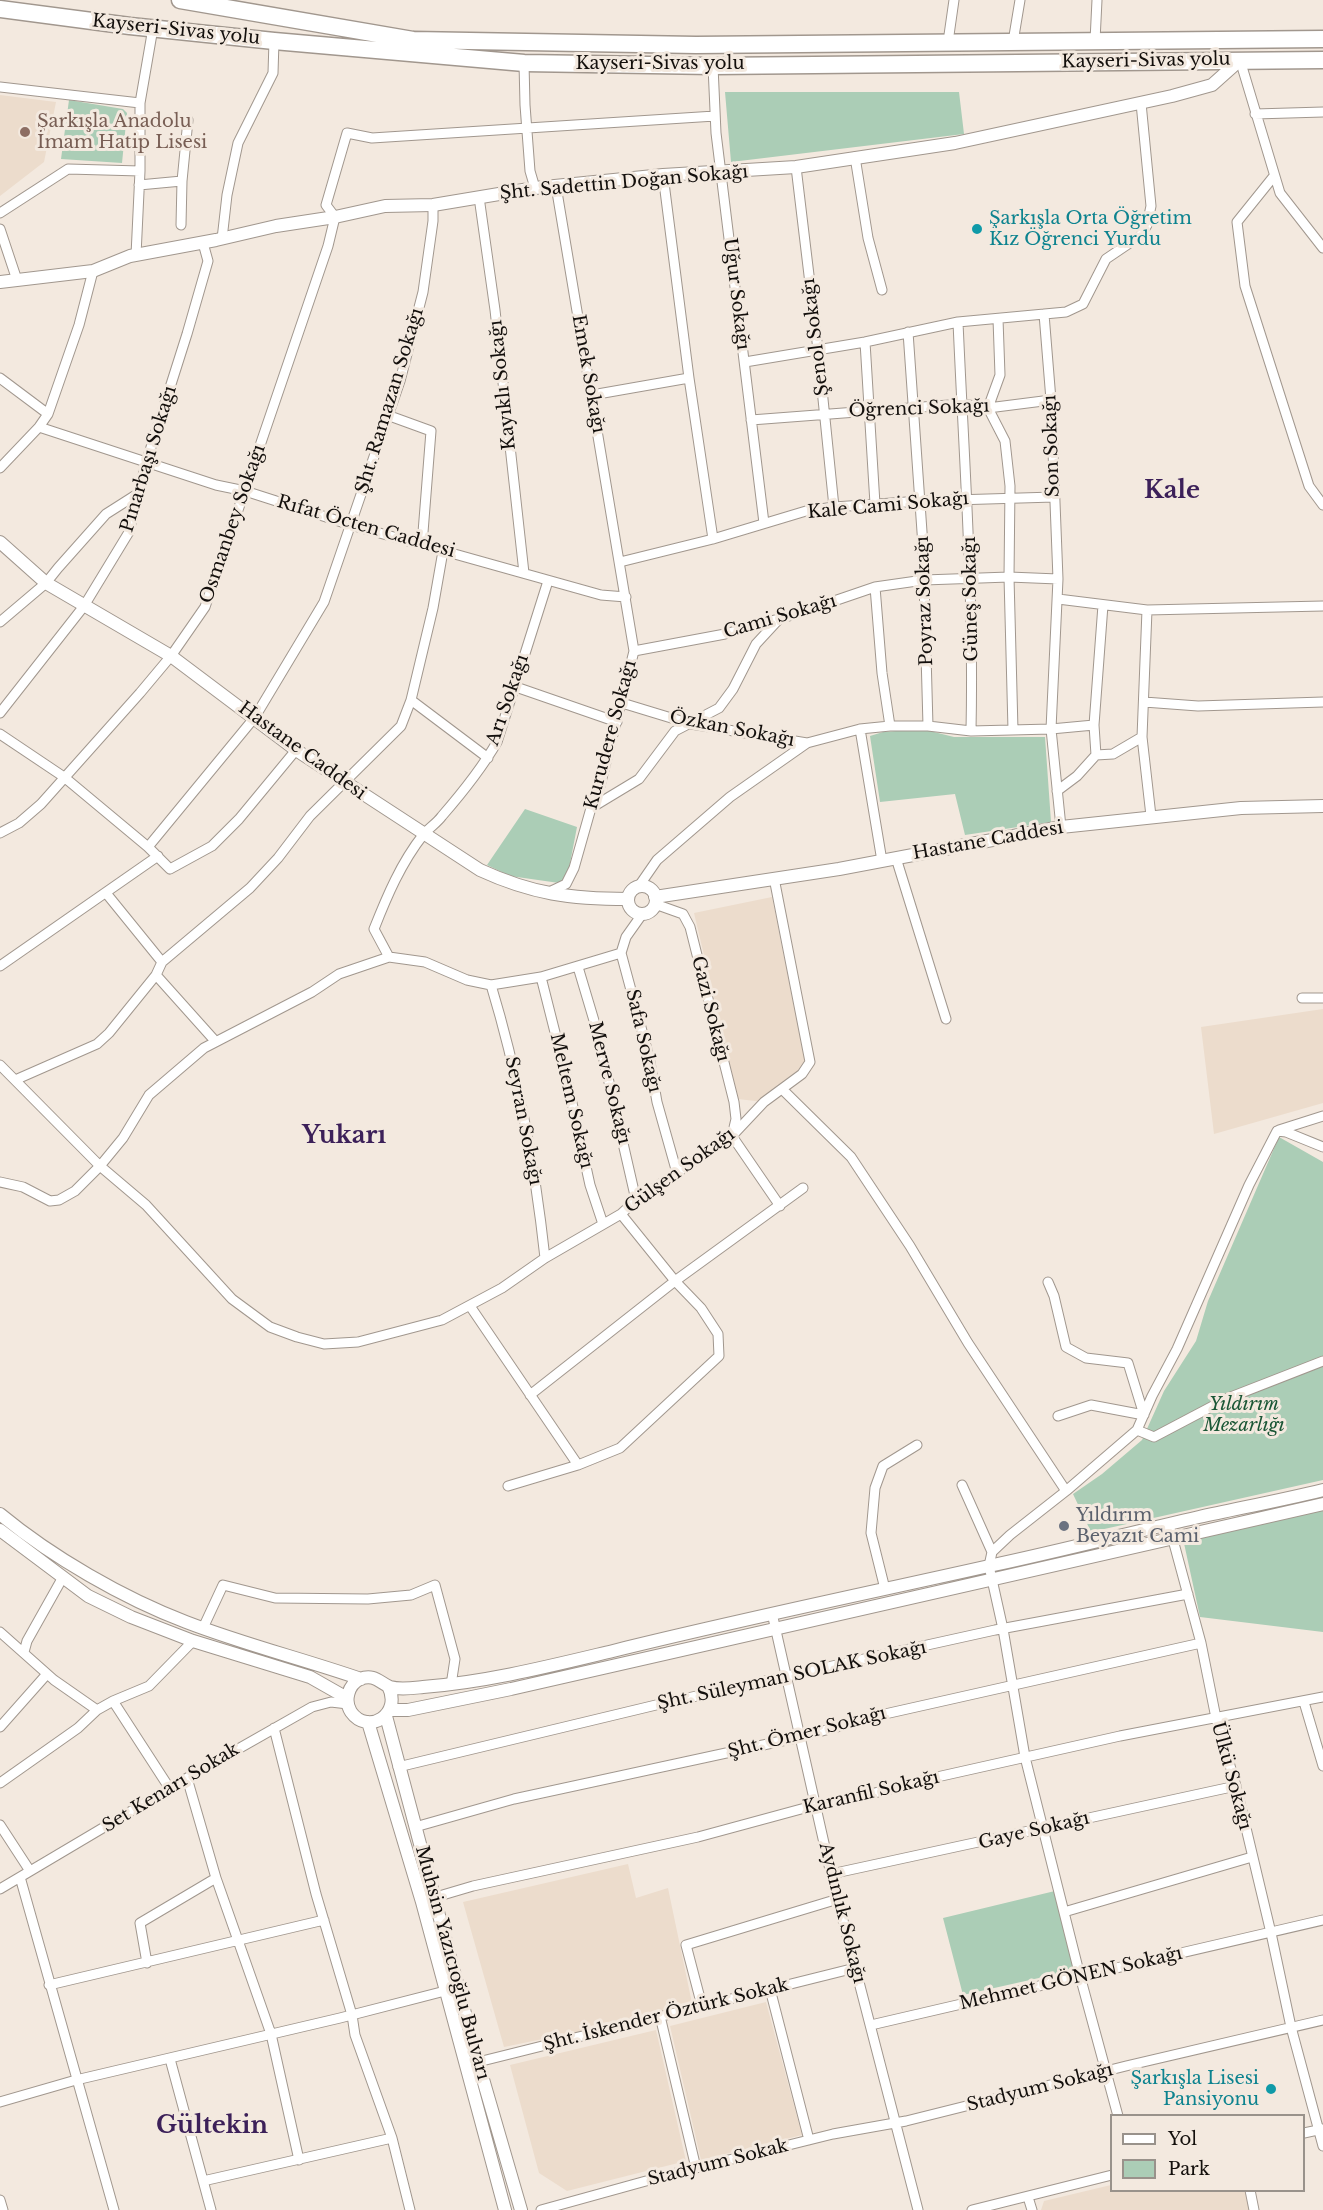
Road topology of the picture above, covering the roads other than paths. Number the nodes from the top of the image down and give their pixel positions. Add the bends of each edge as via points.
1 (180, 0) edge
2 (954, 0) edge
3 (1020, 0) edge
4 (1097, 0) edge
5 (0, 9) edge
6 (153, 28) junction
7 (1323, 39) edge
8 (274, 41) junction
9 (1095, 41) junction
10 (948, 42) junction
11 (1013, 42) junction
12 (1240, 60) junction
13 (1323, 60) edge
14 (524, 63) junction
15 (713, 66) junction
16 (0, 87) edge
17 (140, 103) junction
18 (1141, 103) junction
19 (1323, 112) edge
20 (1255, 114) junction
21 (715, 116) junction
22 (188, 120) dead end
23 (527, 128) junction
24 (855, 157) junction
25 (796, 167) junction
26 (140, 171) junction
27 (721, 172) junction
28 (663, 175) junction
29 (1274, 176) junction
30 (182, 181) junction
31 (139, 185) junction
32 (556, 186) junction
33 (535, 188) junction
34 (479, 197) junction
35 (433, 205) junction
36 (0, 213) edge
37 (335, 217) junction
38 (181, 225) dead end
39 (0, 230) edge
40 (222, 239) junction
41 (203, 243) junction
42 (1323, 248) edge
43 (136, 255) junction
44 (93, 271) junction
45 (18, 279) junction
46 (0, 282) edge
47 (882, 290) dead end
48 (1044, 314) junction
49 (998, 319) junction
50 (958, 322) junction
51 (908, 332) junction
52 (865, 342) junction
53 (818, 350) junction
54 (745, 362) junction
55 (0, 378) edge
56 (689, 378) junction
57 (592, 395) junction
58 (1051, 400) junction
59 (962, 404) junction
60 (913, 407) junction
61 (988, 408) junction
62 (871, 410) junction
63 (825, 413) junction
64 (48, 414) junction
65 (387, 415) junction
66 (751, 420) junction
67 (39, 427) junction
68 (146, 463) junction
69 (0, 468) edge
70 (245, 491) junction
71 (139, 493) junction
72 (1010, 497) junction
73 (1054, 497) junction
74 (968, 499) junction
75 (921, 501) junction
76 (875, 504) junction
77 (1323, 505) edge
78 (834, 507) junction
79 (764, 523) junction
80 (351, 525) junction
81 (713, 539) junction
82 (0, 542) edge
83 (422, 545) junction
84 (443, 550) junction
85 (620, 562) junction
86 (524, 573) junction
87 (1009, 577) junction
88 (924, 579) junction
89 (971, 579) junction
90 (1058, 579) junction
91 (548, 581) junction
92 (46, 583) junction
93 (875, 587) junction
94 (626, 597) junction
95 (1058, 599) junction
96 (1103, 604) junction
97 (84, 606) junction
98 (1323, 606) edge
99 (0, 608) edge
100 (1147, 609) junction
101 (8, 615) junction
102 (780, 618) junction
103 (0, 622) edge
104 (634, 651) junction
105 (171, 656) junction
106 (513, 687) junction
107 (411, 700) junction
108 (1144, 702) junction
109 (1323, 702) edge
110 (622, 704) junction
111 (0, 713) edge
112 (255, 717) junction
113 (617, 722) junction
114 (691, 724) junction
115 (1094, 725) junction
116 (890, 726) junction
117 (928, 726) junction
118 (860, 729) junction
119 (1051, 729) junction
120 (1013, 730) junction
121 (971, 731) junction
122 (0, 734) edge
123 (1142, 737) junction
124 (807, 743) junction
125 (296, 750) junction
126 (1096, 755) junction
127 (488, 758) junction
128 (64, 777) junction
129 (344, 782) junction
130 (1057, 790) junction
131 (1323, 806) edge
132 (591, 808) junction
133 (1151, 816) junction
134 (1061, 827) junction
135 (0, 833) edge
136 (424, 834) junction
137 (148, 847) junction
138 (158, 856) junction
139 (896, 858) junction
140 (882, 861) junction
141 (774, 878) junction
142 (639, 886) junction
143 (106, 893) junction
144 (547, 894) junction
145 (628, 898) junction
146 (655, 900) junction
147 (643, 914) junction
148 (621, 953) junction
149 (388, 957) junction
150 (162, 962) junction
151 (0, 966) edge
152 (578, 967) junction
153 (156, 975) junction
154 (541, 977) junction
155 (491, 985) junction
156 (1302, 998) dead end
157 (1323, 998) edge
158 (946, 1019) dead end
159 (216, 1042) junction
160 (0, 1065) edge
161 (15, 1080) junction
162 (783, 1090) junction
163 (1323, 1116) edge
164 (1277, 1131) junction
165 (732, 1136) junction
166 (1323, 1147) edge
167 (100, 1166) junction
168 (677, 1173) junction
169 (0, 1182) edge
170 (803, 1188) dead end
171 (636, 1200) junction
172 (780, 1206) junction
173 (621, 1214) junction
174 (603, 1224) junction
175 (545, 1258) junction
176 (675, 1281) junction
177 (1048, 1282) dead end
178 (470, 1306) junction
179 (1323, 1361) edge
180 (530, 1395) junction
181 (1144, 1415) junction
182 (1058, 1416) dead end
183 (1137, 1430) junction
184 (917, 1445) dead end
185 (578, 1465) junction
186 (962, 1485) dead end
187 (508, 1486) dead end
188 (1323, 1490) edge
189 (1066, 1491) junction
190 (1323, 1504) edge
191 (0, 1514) edge
192 (1169, 1524) junction
193 (0, 1530) edge
194 (1172, 1537) junction
195 (992, 1552) junction
196 (989, 1566) junction
197 (63, 1577) junction
198 (993, 1580) junction
199 (885, 1589) junction
200 (1188, 1594) junction
201 (772, 1613) junction
202 (203, 1628) junction
203 (775, 1628) junction
204 (1003, 1629) junction
205 (0, 1632) edge
206 (193, 1641) junction
207 (1201, 1643) junction
208 (24, 1652) junction
209 (47, 1674) junction
210 (788, 1677) junction
211 (361, 1679) junction
212 (451, 1685) junction
213 (1012, 1685) junction
214 (388, 1686) junction
215 (1323, 1697) edge
216 (113, 1701) junction
217 (348, 1701) junction
218 (1304, 1702) junction
219 (97, 1710) junction
220 (388, 1713) junction
221 (1216, 1718) junction
222 (368, 1722) junction
223 (0, 1727) edge
224 (274, 1728) junction
225 (800, 1737) junction
226 (1025, 1758) junction
227 (1323, 1766) edge
228 (398, 1767) junction
229 (187, 1778) junction
230 (0, 1783) edge
231 (1236, 1786) junction
232 (170, 1789) junction
233 (816, 1805) junction
234 (0, 1825) edge
235 (415, 1827) junction
236 (1042, 1829) junction
237 (1252, 1857) junction
238 (30, 1871) junction
239 (831, 1874) junction
240 (20, 1877) junction
241 (216, 1878) junction
242 (0, 1889) edge
243 (434, 1897) junction
244 (838, 1899) junction
245 (422, 1902) junction
246 (1064, 1912) junction
247 (324, 1920) junction
248 (1323, 1920) edge
249 (1271, 1933) junction
250 (238, 1940) junction
251 (147, 1963) junction
252 (855, 1968) junction
253 (1080, 1976) junction
254 (49, 1985) junction
255 (770, 1989) junction
256 (445, 1990) junction
257 (702, 2006) junction
258 (352, 2015) junction
259 (660, 2016) junction
260 (1323, 2020) edge
261 (871, 2025) junction
262 (1291, 2027) junction
263 (271, 2034) junction
264 (170, 2059) junction
265 (478, 2062) junction
266 (1105, 2071) junction
267 (76, 2080) junction
268 (0, 2102) edge
269 (1118, 2114) edge
270 (896, 2122) junction
271 (1321, 2129) edge
272 (1305, 2133) edge
273 (392, 2138) junction
274 (809, 2140) junction
275 (1323, 2146) edge
276 (299, 2160) junction
277 (696, 2168) junction
278 (1110, 2176) edge
279 (203, 2181) junction
280 (1250, 2192) edge
281 (1028, 2197) junction
282 (0, 2200) edge
283 (3, 2210) edge
284 (114, 2210) edge
285 (211, 2210) edge
286 (410, 2210) edge
287 (505, 2210) edge
288 (521, 2210) edge
289 (542, 2210) edge
290 (918, 2210) edge
291 (972, 2210) edge
292 (1032, 2210) edge
293 (1254, 2210) edge

1 - 10 highway, Kayseri-Sivas yolu via 413,40 696,45
2 - 10 street
3 - 11 street
4 - 9 street
5 - 6 highway, Kayseri-Sivas yolu
6 - 8 highway, Kayseri-Sivas yolu
6 - 17 street
7 - 9 highway, Kayseri-Sivas yolu
8 - 14 highway, Kayseri-Sivas yolu
8 - 40 street via 273,73 238,143
9 - 11 highway, Kayseri-Sivas yolu
10 - 11 highway, Kayseri-Sivas yolu
12 - 13 highway, Kayseri-Sivas yolu
12 - 15 highway, Kayseri-Sivas yolu
12 - 18 street, Şht. Sadettin Doğan Sokağı via 1212,85
12 - 20 street
14 - 15 highway, Kayseri-Sivas yolu
14 - 23 street
15 - 21 street, Uğur Sokağı
16 - 17 street
17 - 26 street
18 - 24 street, Şht. Sadettin Doğan Sokağı via 955,143
18 - 48 street via 1151,206 1147,225 1140,236 1106,260 1083,304 1066,312
19 - 20 street
20 - 29 street
21 - 23 street
21 - 27 street, Uğur Sokağı
22 - 30 street
23 - 33 street
23 - 37 street via 372,138 347,133 326,205
24 - 25 street, Şht. Sadettin Doğan Sokağı
24 - 47 street via 868,238
25 - 27 street, Şht. Sadettin Doğan Sokağı
25 - 53 street, Şenol Sokağı
26 - 31 street
26 - 36 street via 68,169
27 - 28 street, Şht. Sadettin Doğan Sokağı
27 - 54 street, Uğur Sokağı
28 - 32 street, Şht. Sadettin Doğan Sokağı
28 - 56 street
29 - 42 street via 1280,193
29 - 77 street via 1237,222 1245,286 1309,486
30 - 31 street
30 - 38 street
31 - 43 street
32 - 33 street, Şht. Sadettin Doğan Sokağı
32 - 57 street, Emek Sokağı
33 - 34 street, Şht. Sadettin Doğan Sokağı
34 - 35 street, Şht. Sadettin Doğan Sokağı
34 - 86 street, Kayıklı Sokağı
35 - 37 street, Şht. Sadettin Doğan Sokağı via 385,206
35 - 65 street, Şht. Ramazan Sokağı via 423,292
37 - 40 street, Şht. Sadettin Doğan Sokağı
37 - 70 street, Osmanbey Sokağı
39 - 45 street
40 - 41 street, Şht. Sadettin Doğan Sokağı
41 - 43 street, Şht. Sadettin Doğan Sokağı
41 - 68 street, Pınarbaşı Sokağı via 208,261
43 - 44 street, Şht. Sadettin Doğan Sokağı
44 - 45 street, Şht. Sadettin Doğan Sokağı
44 - 64 street
45 - 46 street, Şht. Sadettin Doğan Sokağı
48 - 49 street
48 - 58 street, Son Sokağı
49 - 50 street
49 - 61 street via 1000,375
50 - 51 street
50 - 59 street, Güneş Sokağı
51 - 52 street
51 - 60 street, Poyraz Sokağı
52 - 53 street
52 - 62 street
53 - 54 street
53 - 63 street, Şenol Sokağı
54 - 66 street, Uğur Sokağı
55 - 64 street
56 - 57 street
56 - 81 street
57 - 85 street, Emek Sokağı
58 - 61 street, Öğrenci Sokağı
58 - 73 street, Son Sokağı
59 - 60 street, Öğrenci Sokağı
59 - 61 street, Öğrenci Sokağı
59 - 74 street, Güneş Sokağı
60 - 62 street, Öğrenci Sokağı
60 - 75 street, Poyraz Sokağı
61 - 72 street via 1005,441
62 - 63 street, Öğrenci Sokağı
62 - 76 street
63 - 66 street, Öğrenci Sokağı
63 - 78 street, Şenol Sokağı
64 - 67 street
65 - 80 street, Şht. Ramazan Sokağı
65 - 83 street via 431,431
66 - 79 street, Uğur Sokağı
67 - 68 street, Rıfat Öcten Caddesi
67 - 69 street
68 - 70 street, Rıfat Öcten Caddesi
68 - 71 street, Pınarbaşı Sokağı
70 - 80 street, Rıfat Öcten Caddesi
70 - 105 street, Osmanbey Sokağı via 205,607
71 - 92 street via 106,514
71 - 97 street, Pınarbaşı Sokağı via 129,531
72 - 73 street, Kale Cami Sokağı
72 - 74 street, Kale Cami Sokağı
72 - 87 street
73 - 90 street, Son Sokağı
74 - 75 street, Kale Cami Sokağı
74 - 89 street, Güneş Sokağı
75 - 76 street, Kale Cami Sokağı
75 - 88 street, Poyraz Sokağı
76 - 78 street, Kale Cami Sokağı
78 - 79 street, Kale Cami Sokağı
79 - 81 street, Kale Cami Sokağı
80 - 83 street, Rıfat Öcten Caddesi
80 - 112 street, Şht. Ramazan Sokağı via 324,602
81 - 85 street, Kale Cami Sokağı
82 - 92 street, Hastane Caddesi
83 - 84 street, Rıfat Öcten Caddesi
84 - 86 street, Rıfat Öcten Caddesi
84 - 107 street
85 - 94 street, Kurudere Sokağı
86 - 91 street, Rıfat Öcten Caddesi
87 - 89 street, Cami Sokağı
87 - 90 street, Cami Sokağı
87 - 120 street
88 - 89 street, Cami Sokağı
88 - 93 street, Cami Sokağı
88 - 117 street, Poyraz Sokağı
89 - 121 street, Güneş Sokağı
90 - 95 street, Son Sokağı
91 - 94 street, Rıfat Öcten Caddesi via 601,595
91 - 106 street, Arı Sokağı
92 - 97 street, Hastane Caddesi
92 - 101 street
93 - 102 street, Cami Sokağı
93 - 116 street
94 - 104 street, Kurudere Sokağı
95 - 96 street
95 - 119 street, Son Sokağı
96 - 100 street
96 - 115 street
97 - 105 street, Hastane Caddesi
97 - 111 street, Pınarbaşı Sokağı
98 - 100 street
99 - 101 street
100 - 108 street
101 - 103 street
102 - 104 street, Cami Sokağı via 725,634
102 - 114 street via 756,644 719,708
104 - 110 street, Kurudere Sokağı
105 - 112 street, Hastane Caddesi
105 - 128 street, Osmanbey Sokağı
106 - 113 street
106 - 127 street, Arı Sokağı via 497,742
107 - 127 street
107 - 129 street via 401,726
108 - 109 street via 1198,706
108 - 123 street
110 - 113 street, Kurudere Sokağı
110 - 114 street, Özkan Sokağı
112 - 125 street, Hastane Caddesi
112 - 137 street, Şht. Ramazan Sokağı
113 - 132 street, Kurudere Sokağı
114 - 124 street, Özkan Sokağı
114 - 132 street via 675,731 639,779
115 - 119 street
115 - 126 street
116 - 117 street
116 - 118 street
117 - 121 street
118 - 124 street
118 - 140 street
119 - 120 street
119 - 130 street, Son Sokağı
120 - 121 street
122 - 128 street
123 - 126 street via 1113,754
123 - 133 street
124 - 142 street via 730,797 657,860
125 - 129 street, Hastane Caddesi
125 - 138 street via 212,846 170,869
126 - 130 street
127 - 136 street, Arı Sokağı
128 - 135 street, Osmanbey Sokağı via 41,804
128 - 137 street
129 - 136 street, Hastane Caddesi
129 - 150 street via 250,888
130 - 134 street, Son Sokağı
131 - 133 street, Hastane Caddesi
132 - 144 street, Kurudere Sokağı via 566,884
133 - 134 street, Hastane Caddesi
134 - 139 street, Hastane Caddesi
136 - 144 street, Hastane Caddesi via 480,870 509,884
136 - 149 street, Arı Sokağı via 403,865 374,929
137 - 138 street
138 - 143 street
139 - 140 street, Hastane Caddesi
139 - 158 street
140 - 141 street, Hastane Caddesi
141 - 146 street, Hastane Caddesi
141 - 162 street, Gülşen Sokağı via 810,1062
142 - 145 street
142 - 146 street via 651,890
143 - 150 street
143 - 151 street
144 - 145 street, Hastane Caddesi
145 - 147 street via 634,911
146 - 147 street via 651,910
146 - 165 street, Gazi Sokağı via 683,914 690,927 734,1102
147 - 148 street via 626,937
148 - 152 street
148 - 168 street, Safa Sokağı
149 - 155 street via 425,962 467,980
149 - 159 street via 339,974 312,993
150 - 153 street
152 - 154 street
152 - 171 street, Merve Sokağı via 598,1034
153 - 159 street
153 - 161 street via 97,1044
154 - 155 street
154 - 174 street, Meltem Sokağı via 590,1185
155 - 175 street, Seyran Sokağı via 526,1126
156 - 157 street
159 - 167 street via 149,1095 123,1138
160 - 161 street, Gülşen Sokağı
161 - 167 street, Gülşen Sokağı
162 - 165 street, Gülşen Sokağı via 764,1102
162 - 189 street via 851,1157
163 - 164 street
164 - 166 street
164 - 181 street
165 - 168 street, Gülşen Sokağı
165 - 172 street
167 - 169 street via 75,1191 59,1200 50,1201 23,1187
167 - 178 street, Gülşen Sokağı via 146,1205 232,1299 270,1327 288,1334 324,1344 358,1342 442,1320
168 - 171 street, Gülşen Sokağı
170 - 172 street
171 - 173 street, Gülşen Sokağı
172 - 176 street
173 - 174 street, Gülşen Sokağı
173 - 176 street
174 - 175 street, Gülşen Sokağı
175 - 178 street, Gülşen Sokağı
176 - 180 street
176 - 185 street via 701,1308 718,1334 719,1356 620,1448
177 - 181 street via 1066,1347 1086,1358 1128,1363
178 - 180 street
179 - 183 street via 1228,1398 1154,1437
180 - 185 street
181 - 182 street via 1091,1405
181 - 183 street
183 - 189 street
184 - 199 street via 883,1466 875,1488 871,1533
185 - 187 street
186 - 195 street
188 - 192 street
189 - 195 street
190 - 194 street
191 - 202 street via 24,1534 107,1585
192 - 194 street, Ülkü Sokağı
192 - 196 street
193 - 197 street
194 - 198 street
194 - 200 street, Ülkü Sokağı
195 - 196 street
196 - 198 street
196 - 199 street
197 - 206 street via 88,1596
197 - 208 street
198 - 203 street
198 - 204 street
199 - 201 street
200 - 204 street, Şht. Süleyman SOLAK Sokağı
200 - 207 street, Ülkü Sokağı
201 - 203 street, Aydınlık Sokağı
201 - 212 street via 581,1659
202 - 211 street
202 - 212 street via 223,1585 275,1598 368,1599 411,1594 435,1585 455,1659
203 - 210 street, Aydınlık Sokağı
203 - 220 street
204 - 210 street, Şht. Süleyman SOLAK Sokağı
204 - 213 street
205 - 208 street
206 - 216 street via 148,1686
206 - 217 street via 310,1677
207 - 213 street, Şht. Ömer Sokağı
207 - 221 street, Ülkü Sokağı
208 - 209 street
209 - 219 street
209 - 223 street
210 - 225 street, Aydınlık Sokağı
210 - 228 street, Şht. Süleyman SOLAK Sokağı
211 - 214 street via 372,1677
211 - 217 street via 351,1687
212 - 214 street via 410,1689
213 - 225 street, Şht. Ömer Sokağı
213 - 226 street
214 - 220 street via 392,1698
215 - 218 street, Karanfil Sokağı
216 - 219 street
216 - 232 street
217 - 222 street via 353,1714
217 - 224 street, Set Kenarı Sokak via 312,1707
218 - 221 street, Karanfil Sokağı
218 - 227 street
219 - 230 street
220 - 222 street
220 - 228 street, Muhsin Yazıcıoğlu Bulvarı
221 - 226 street, Karanfil Sokağı
221 - 231 street, Ülkü Sokağı
222 - 245 street, Muhsin Yazıcıoğlu Bulvarı
224 - 229 street, Set Kenarı Sokak
224 - 247 street
225 - 233 street, Aydınlık Sokağı
225 - 235 street, Şht. Ömer Sokağı via 514,1798
226 - 233 street, Karanfil Sokağı
226 - 236 street
228 - 235 street, Muhsin Yazıcıoğlu Bulvarı
229 - 232 street, Set Kenarı Sokak
229 - 241 street
231 - 236 street, Gaye Sokağı
231 - 237 street, Ülkü Sokağı
232 - 238 street, Set Kenarı Sokak
233 - 239 street, Aydınlık Sokağı
233 - 243 street, Karanfil Sokağı via 698,1837
234 - 238 street
235 - 243 street, Muhsin Yazıcıoğlu Bulvarı
236 - 239 street, Gaye Sokağı
236 - 246 street
237 - 246 street
237 - 249 street, Ülkü Sokağı
238 - 240 street, Set Kenarı Sokak
239 - 244 street, Aydınlık Sokağı
240 - 242 street, Set Kenarı Sokak
240 - 254 street
241 - 250 street
241 - 251 street via 140,1923
243 - 245 street, Karanfil Sokağı
243 - 265 street, Muhsin Yazıcıoğlu Bulvarı
244 - 252 street, Aydınlık Sokağı
244 - 257 street via 686,1945
245 - 256 street, Muhsin Yazıcıoğlu Bulvarı
246 - 253 street
247 - 250 street
247 - 258 street
248 - 249 street, Mehmet GÖNEN Sokağı
249 - 253 street, Mehmet GÖNEN Sokağı
249 - 262 street, Ülkü Sokağı
250 - 251 street
250 - 263 street
251 - 254 street
252 - 255 street, Şht. İskender Öztürk Sokak
252 - 261 street, Aydınlık Sokağı
253 - 261 street, Mehmet GÖNEN Sokağı
253 - 266 street
254 - 267 street
255 - 257 street, Şht. İskender Öztürk Sokak
255 - 274 street
256 - 258 street
256 - 287 street, Muhsin Yazıcıoğlu Bulvarı
257 - 259 street, Şht. İskender Öztürk Sokak
258 - 263 street
258 - 273 street via 355,2035
259 - 265 street, Şht. İskender Öztürk Sokak
259 - 277 street
260 - 262 street, Stadyum Sokağı
261 - 270 street, Aydınlık Sokağı
262 - 266 street, Stadyum Sokağı
262 - 271 street, Ülkü Sokağı
263 - 264 street
263 - 276 street
264 - 267 street
264 - 279 street
265 - 288 street, Muhsin Yazıcıoğlu Bulvarı
266 - 269 street
266 - 270 street, Stadyum Sokağı
267 - 268 street
267 - 284 street
270 - 274 street, Stadyum Sokak
270 - 290 street, Aydınlık Sokağı
271 - 272 street
271 - 275 street, Ülkü Sokağı
273 - 276 street
273 - 286 street
274 - 277 street, Stadyum Sokak
276 - 279 street
277 - 289 street, Stadyum Sokak
278 - 281 street
279 - 285 street
280 - 293 street
281 - 291 street
281 - 292 street
282 - 283 street

